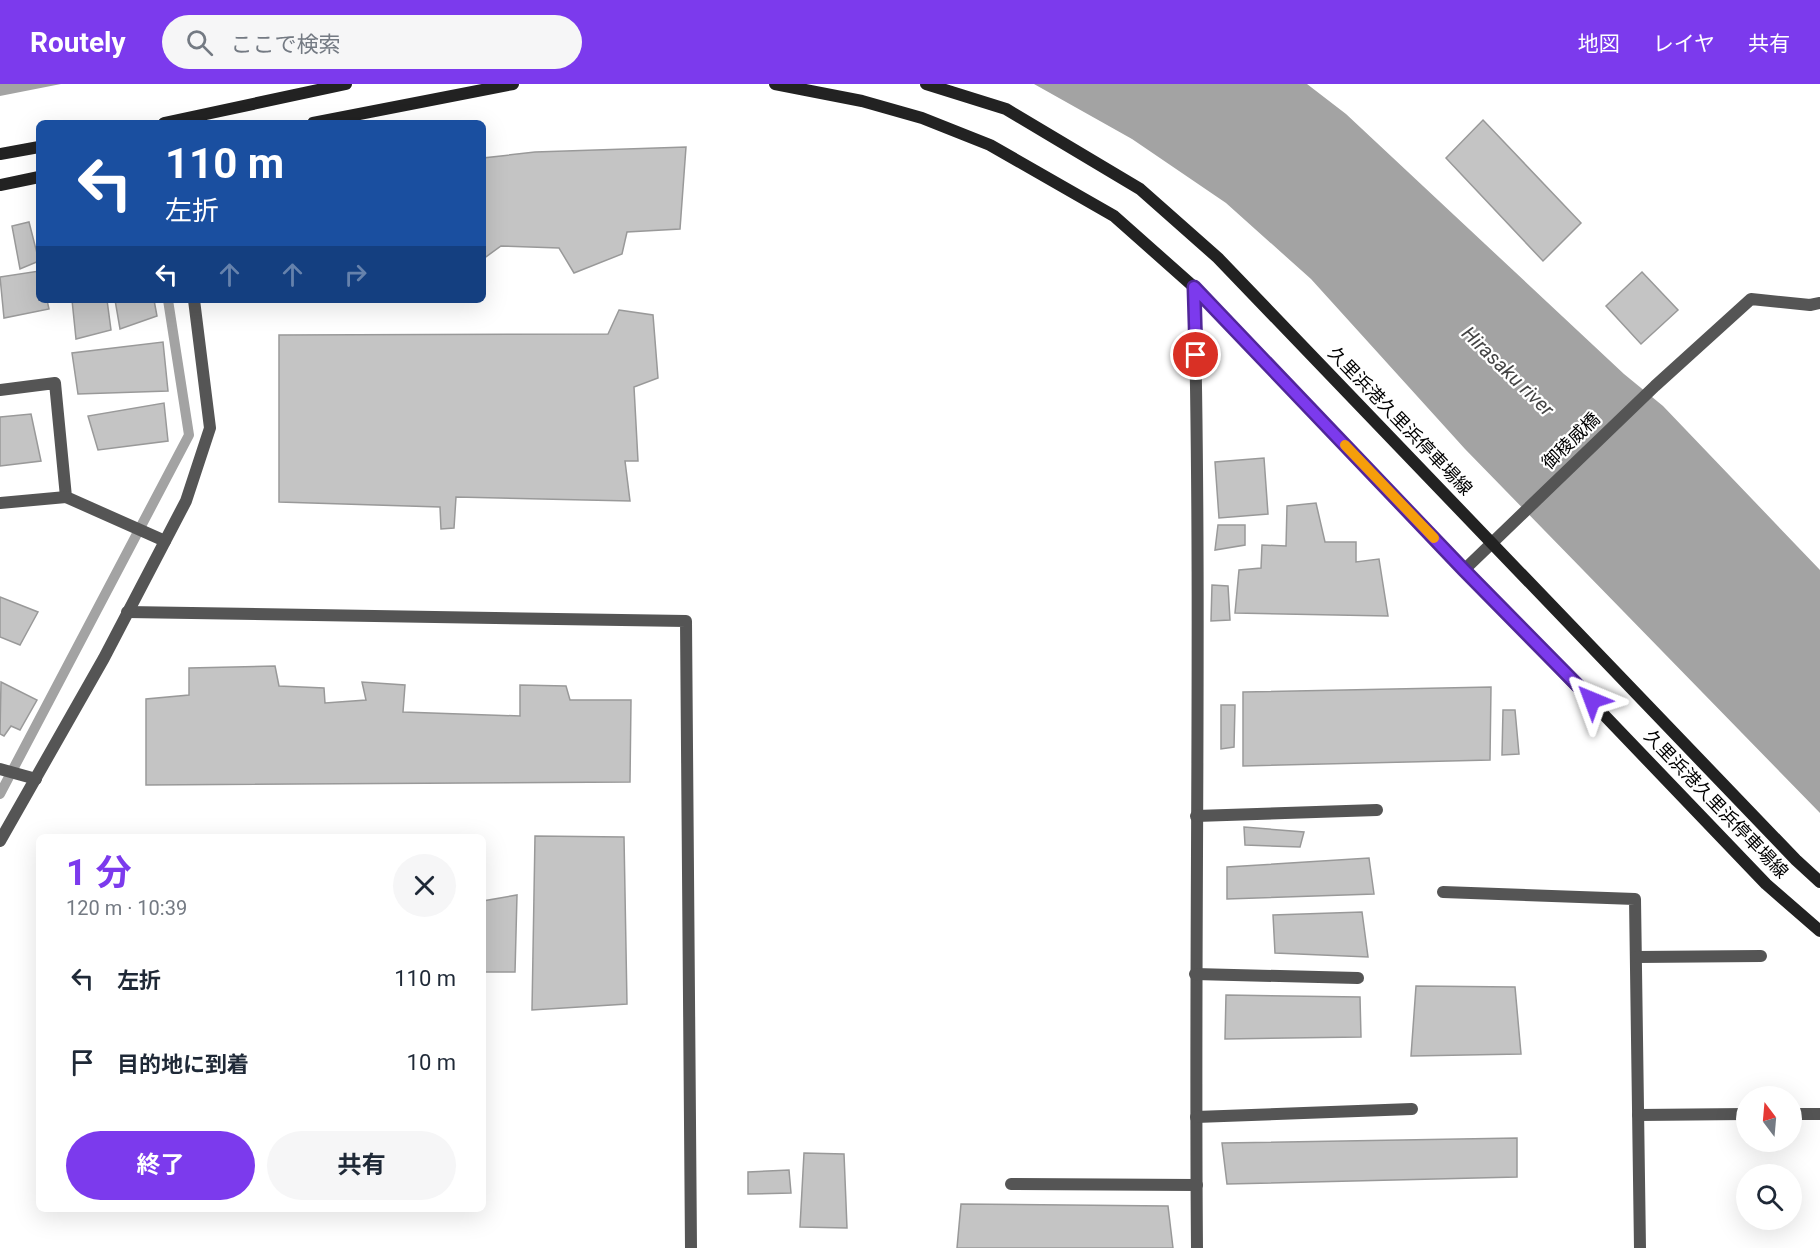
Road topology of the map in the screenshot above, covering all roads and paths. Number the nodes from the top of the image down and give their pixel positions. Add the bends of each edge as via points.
1 (346, 84) edge
2 (513, 84) edge
3 (775, 84) edge
4 (926, 84) edge
5 (179, 120) edge
6 (328, 120) edge
7 (36, 148) edge
8 (0, 154) edge
9 (36, 178) edge
10 (0, 185) edge
11 (1194, 287) junction
12 (194, 303) edge
13 (1820, 303) edge
14 (0, 390) edge
15 (66, 497) junction
16 (0, 503) edge
17 (165, 541) junction
18 (1492, 543) junction
19 (1464, 570) junction
20 (127, 612) junction
21 (0, 769) edge
22 (36, 779) junction
23 (1377, 810) dead end
24 (1196, 816) junction
25 (0, 841) edge
26 (1820, 882) edge
27 (1443, 892) dead end
28 (1820, 931) edge
29 (1761, 956) dead end
30 (1636, 957) junction
31 (1195, 974) junction
32 (1358, 978) dead end
33 (1412, 1109) dead end
34 (1736, 1114) edge
35 (1802, 1114) edge
36 (1820, 1114) edge
37 (1638, 1115) junction
38 (1196, 1117) junction
39 (1011, 1184) dead end
40 (1197, 1185) junction
41 (691, 1248) edge
42 (1197, 1248) edge
43 (1640, 1248) edge

1 - 5 main road
2 - 6 main road
3 - 11 main road, 久里浜港久里浜停車場線 via 922,118 990,145 1114,216
4 - 18 main road, 久里浜港久里浜停車場線 via 1006,109 1140,189 1218,258
7 - 8 main road
9 - 10 main road
11 - 19 main road, 久里浜港久里浜停車場線
11 - 24 street via 1198,446
12 - 17 street via 210,428 186,501
13 - 18 street, 御稜威橋 via 1751,299
14 - 15 street via 55,383
15 - 16 street
15 - 17 street
17 - 20 street
18 - 19 street, 御稜威橋
18 - 26 main road, 久里浜港久里浜停車場線
19 - 28 main road, 久里浜港久里浜停車場線 via 1766,884
20 - 22 street
20 - 41 street via 686,621
21 - 22 street
22 - 25 street
23 - 24 street
24 - 31 street
27 - 30 street via 1635,900
29 - 30 street
30 - 37 street
31 - 32 street
31 - 38 street
33 - 38 street
34 - 37 street
35 - 36 street
37 - 43 street
38 - 40 street
39 - 40 street
40 - 42 street

